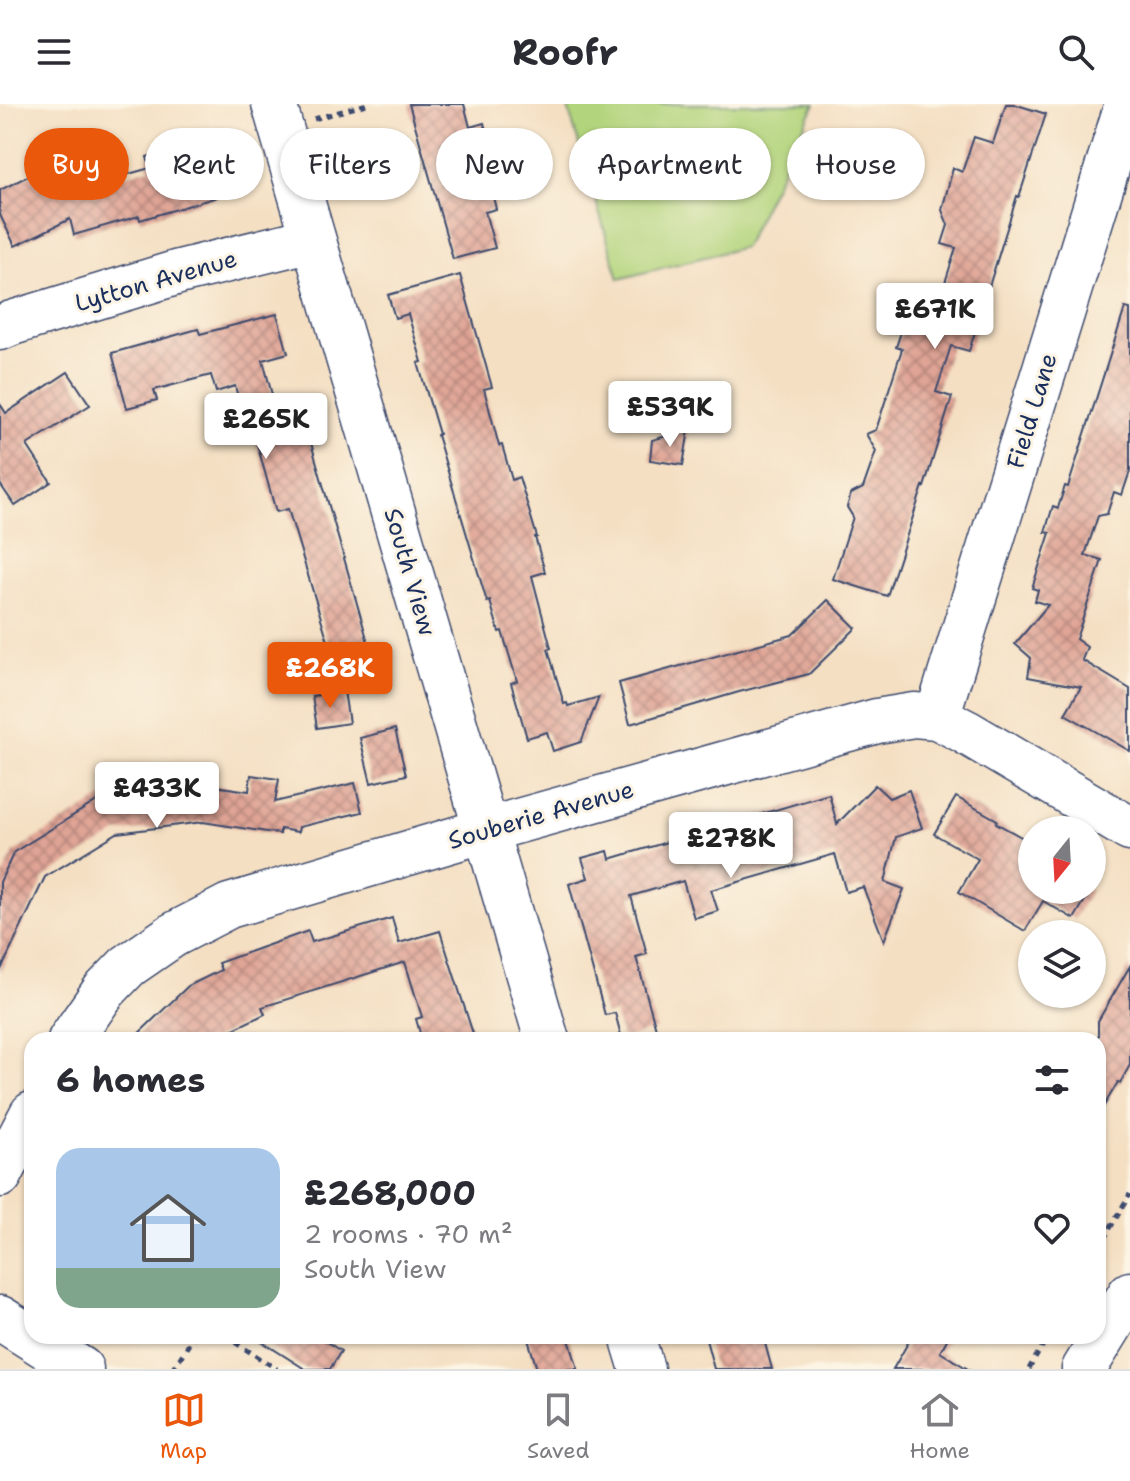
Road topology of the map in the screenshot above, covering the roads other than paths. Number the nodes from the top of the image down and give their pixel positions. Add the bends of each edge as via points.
1 (1127, 104) edge
2 (278, 116) edge
3 (313, 239) junction
4 (0, 328) edge
5 (937, 717) junction
6 (1130, 829) edge
7 (486, 830) junction
8 (76, 1032) edge
9 (545, 1032) edge
10 (24, 1129) edge
11 (0, 1175) edge
12 (1130, 1294) edge
13 (0, 1318) edge
14 (24, 1333) edge
15 (1106, 1333) edge
16 (41, 1344) edge
17 (634, 1344) edge
18 (1099, 1344) edge
19 (81, 1369) edge
20 (642, 1369) edge
21 (1084, 1369) edge

1 - 5 street, Field Lane
2 - 3 street, South View
3 - 4 street, Lytton Avenue via 179,272
3 - 7 street, South View
5 - 6 street, Souberie Avenue
5 - 7 street, Souberie Avenue via 877,721
7 - 8 street, Souberie Avenue via 229,906 128,966
7 - 9 street, South View
10 - 11 street
12 - 15 street
13 - 14 street
16 - 19 street
17 - 20 street
18 - 21 street

